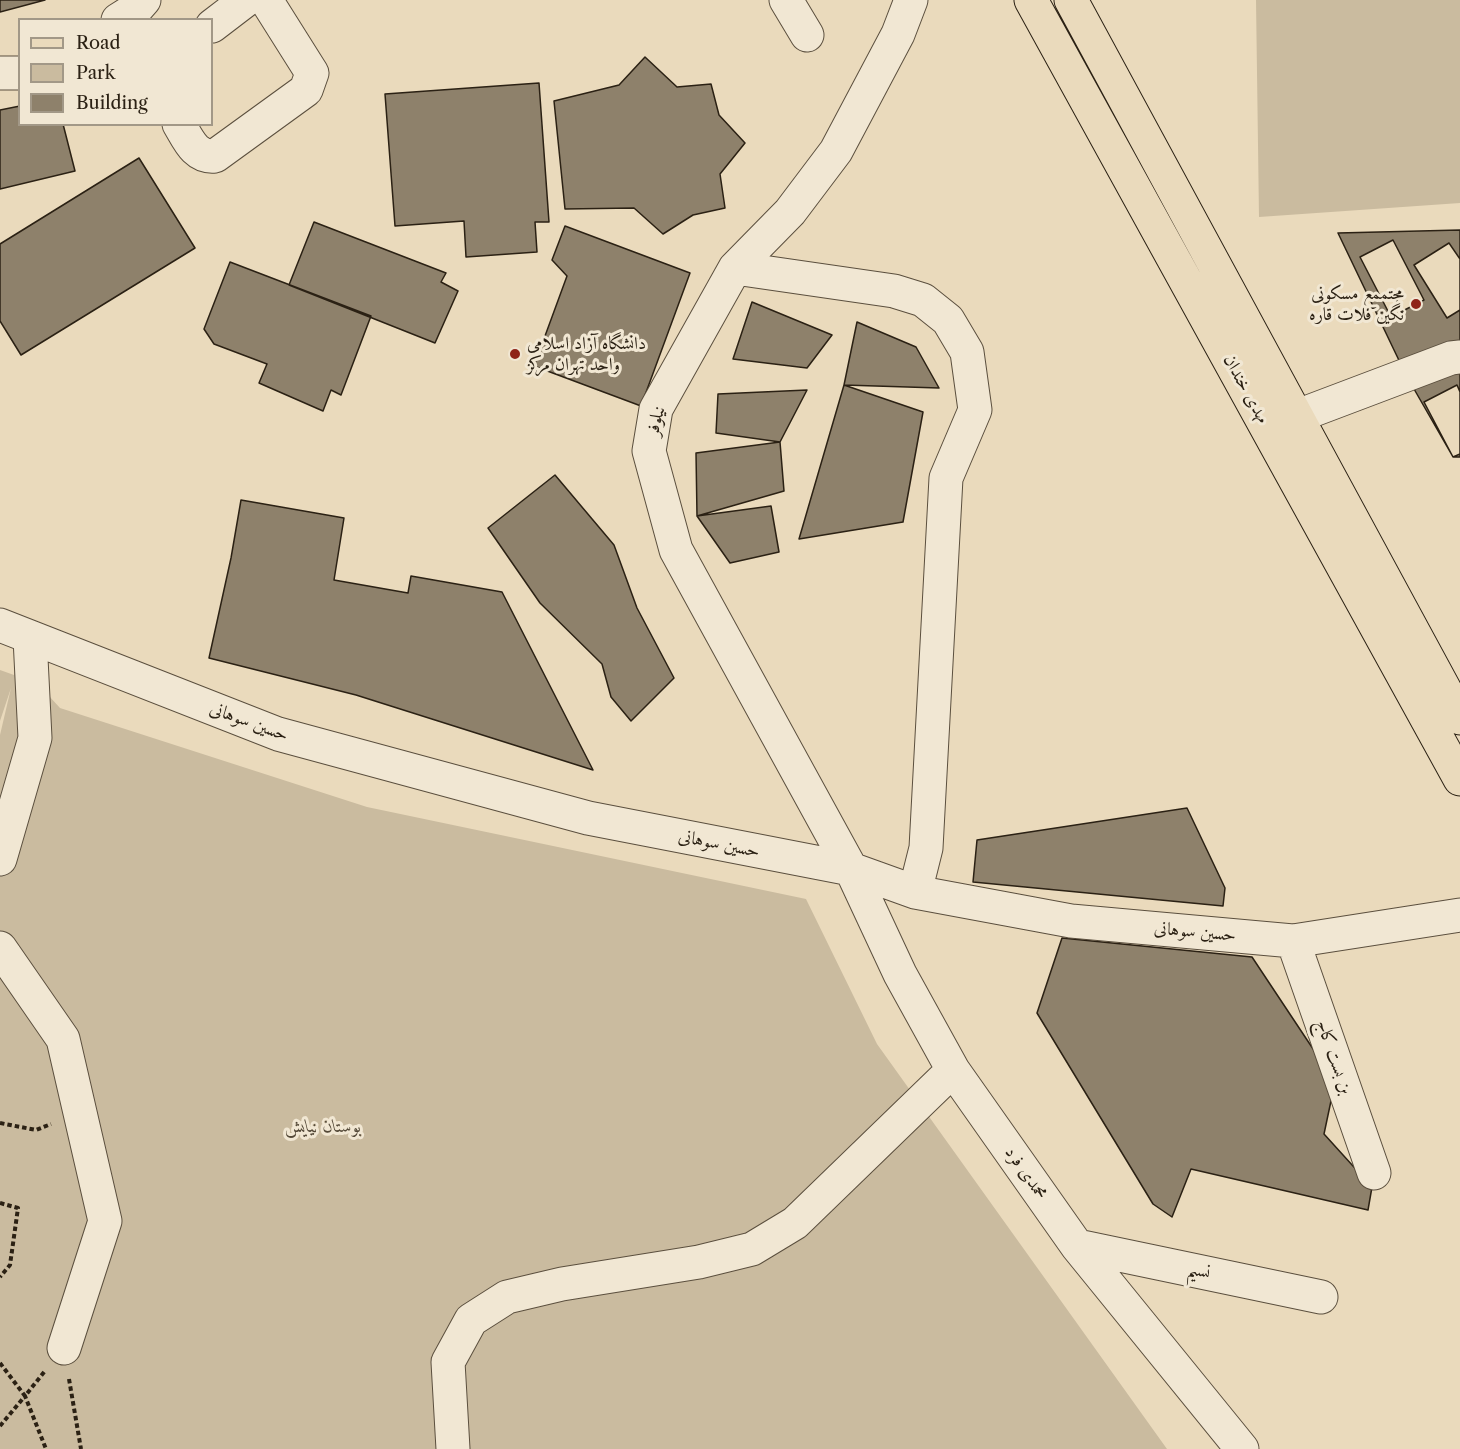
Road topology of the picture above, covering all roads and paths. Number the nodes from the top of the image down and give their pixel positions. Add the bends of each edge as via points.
1 (144, 0) edge
2 (246, 0) edge
3 (266, 0) edge
4 (786, 0) edge
5 (911, 0) edge
6 (1031, 0) edge
7 (1071, 0) edge
8 (121, 18) edge
9 (213, 25) edge
10 (807, 35) dead end
11 (0, 73) edge
12 (18, 73) edge
13 (180, 126) edge
14 (735, 268) junction
15 (1460, 357) edge
16 (1295, 417) junction
17 (0, 625) edge
18 (30, 638) junction
19 (1460, 718) edge
20 (1460, 778) edge
21 (0, 860) edge
22 (851, 869) junction
23 (915, 892) junction
24 (1460, 915) edge
25 (1293, 941) junction
26 (0, 948) edge
27 (953, 1070) junction
28 (80, 1113) junction
29 (0, 1123) edge
30 (1374, 1173) dead end
31 (0, 1203) edge
32 (1077, 1246) junction
33 (0, 1277) edge
34 (1321, 1297) dead end
35 (64, 1348) junction
36 (0, 1363) edge
37 (25, 1396) junction
38 (0, 1426) edge
39 (46, 1449) edge
40 (81, 1449) edge
41 (453, 1449) edge
42 (1242, 1449) edge

1 - 8 street
2 - 9 street
3 - 13 street via 312,73 306,90 215,156 196,151
4 - 10 street
5 - 14 street, نیلوفر via 898,33 836,151 790,212
6 - 20 main road, مهدی خندان
7 - 16 main road, مهدی خندان
11 - 12 street
14 - 22 street, نیلوفر via 656,409 649,451 676,549
14 - 23 street via 894,291 924,300 948,320 967,352 975,410 946,478 926,848
15 - 16 street
16 - 19 main road, مهدی خندان
17 - 18 street, حسین سوهانی
18 - 21 street via 35,738
18 - 22 street, حسین سوهانی via 278,734 588,818
22 - 23 street, حسین سوهانی
22 - 27 street, محمدی فرد via 900,974
23 - 25 street, حسین سوهانی via 1071,921
24 - 25 street, حسین سوهانی
25 - 30 street, بن بست کاج
26 - 28 street via 63,1039
27 - 32 street, محمدی فرد
27 - 41 street via 795,1223 752,1249 507,1297 471,1320 448,1362
28 - 29 path via 36,1130
28 - 35 street via 105,1221
31 - 33 path via 18,1208 10,1265
32 - 34 street, نسیم
32 - 42 street, محمدی فرد
35 - 37 path
35 - 40 path
36 - 37 path
37 - 38 path
37 - 39 path

